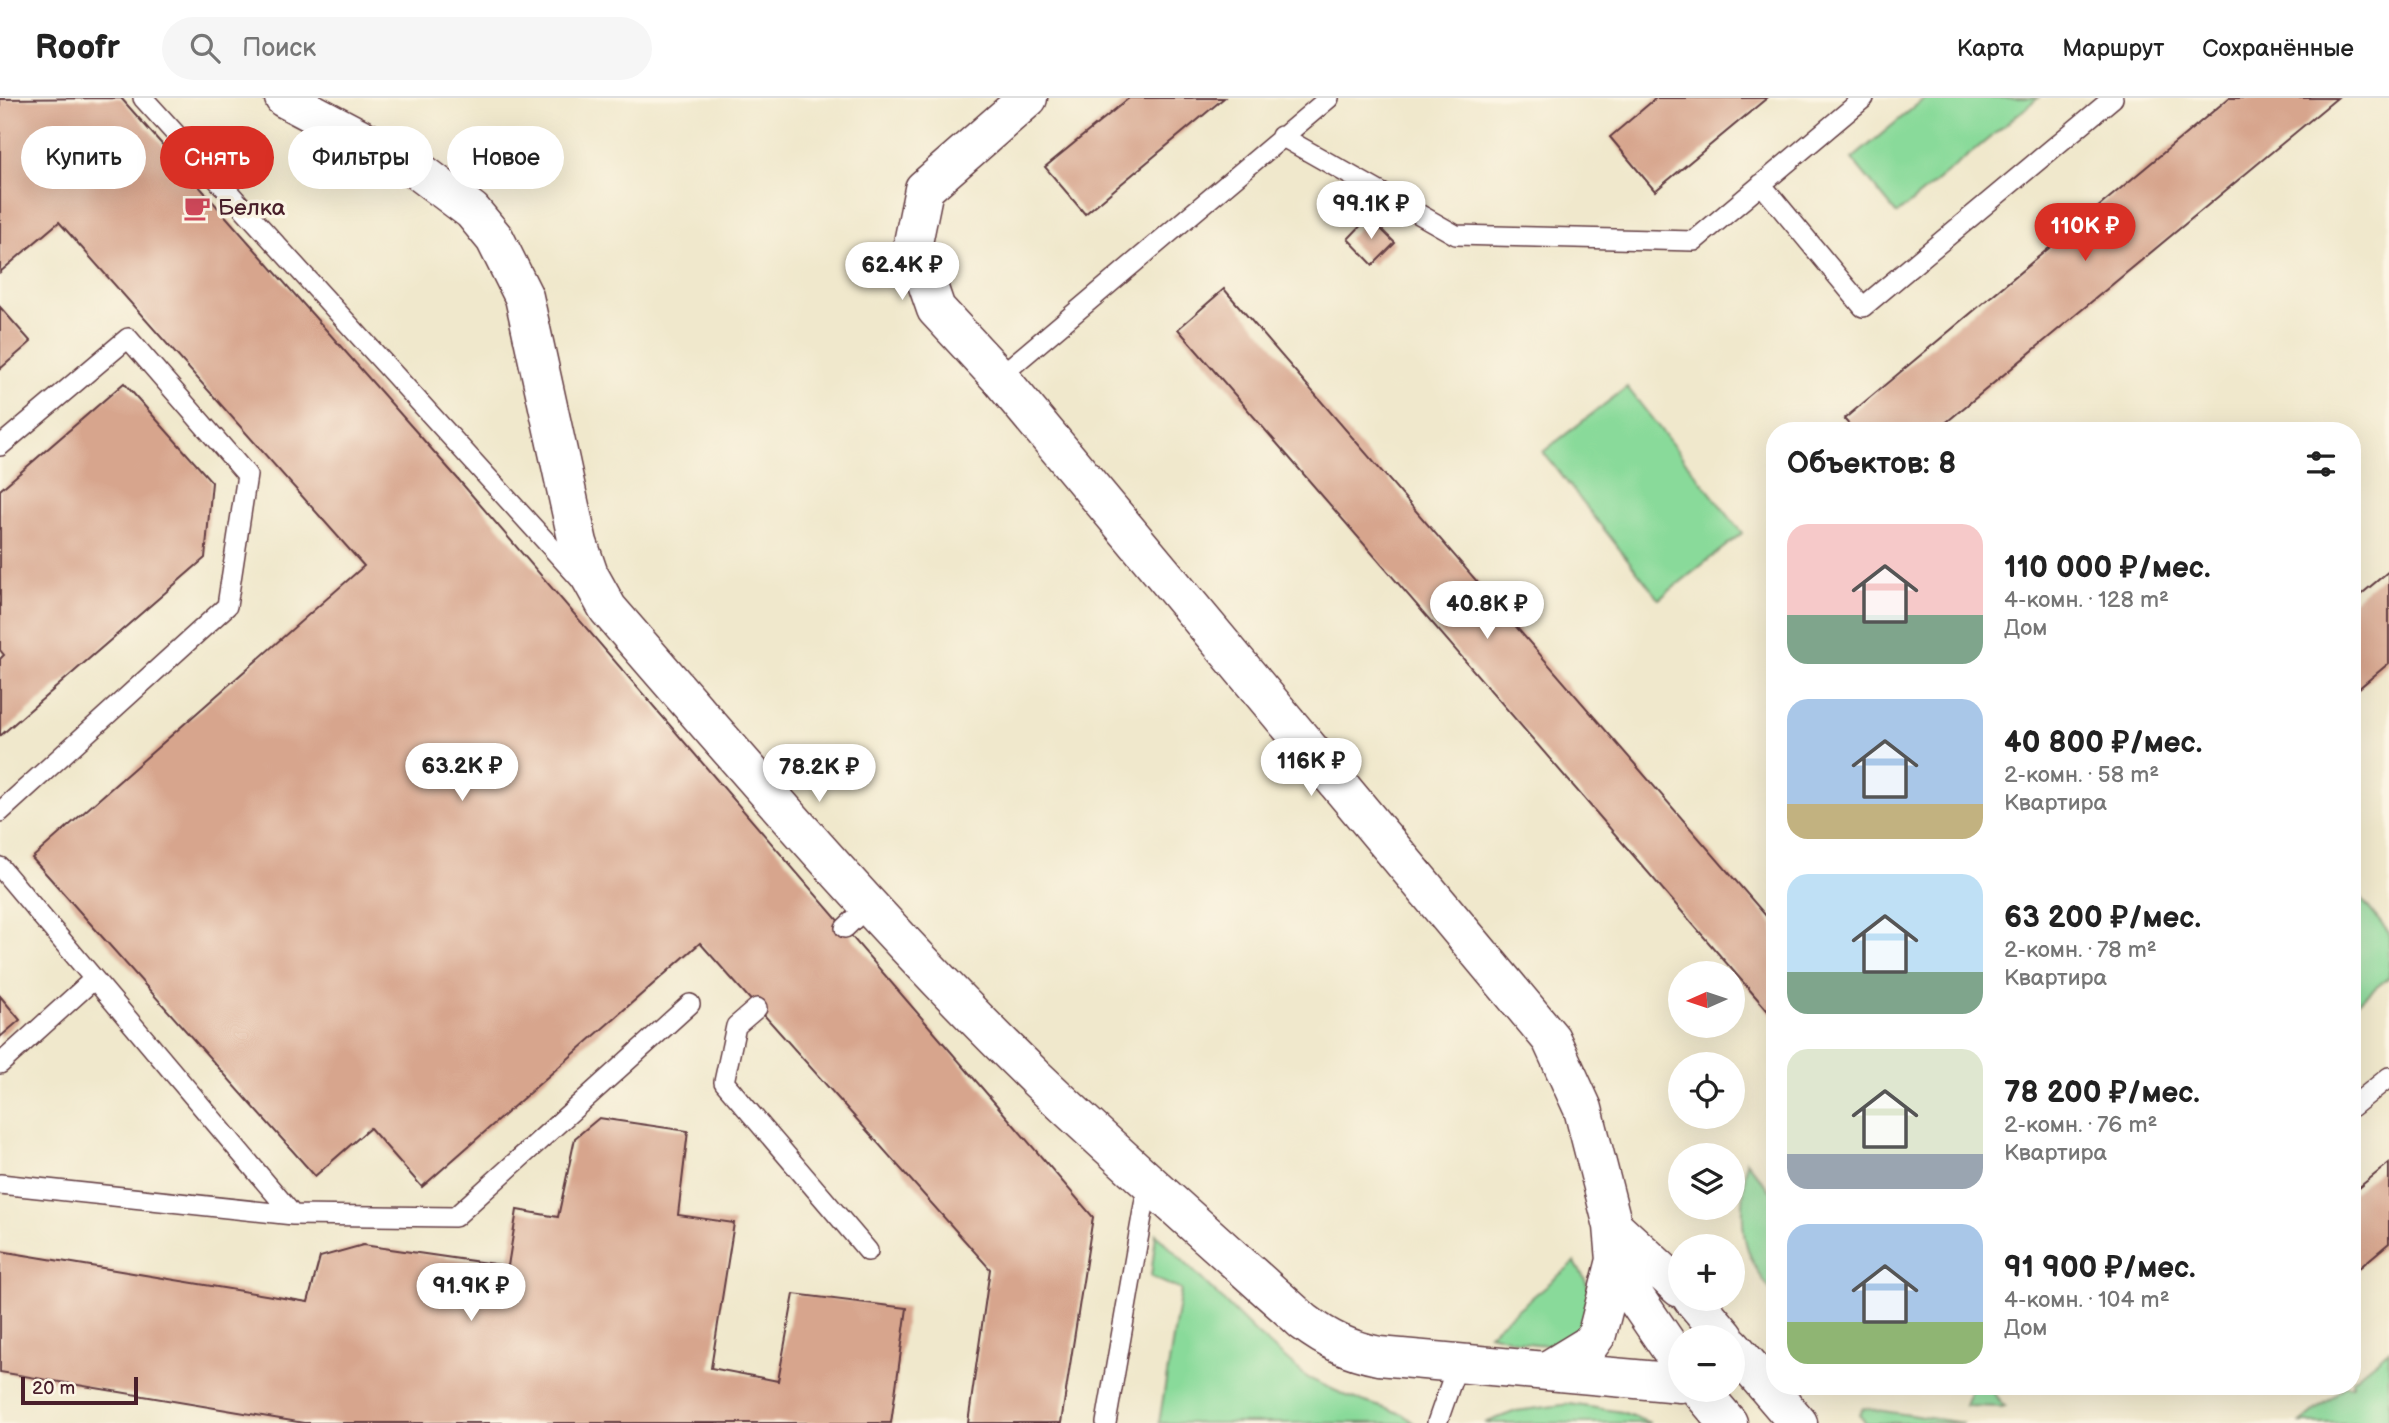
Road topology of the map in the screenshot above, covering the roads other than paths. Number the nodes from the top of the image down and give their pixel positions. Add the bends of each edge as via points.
1 (143, 98) edge
2 (284, 98) edge
3 (1028, 98) edge
4 (1329, 98) edge
5 (1864, 98) edge
6 (2113, 98) edge
7 (1281, 136) junction
8 (1761, 184) junction
9 (999, 377) junction
10 (0, 446) edge
11 (608, 609) junction
12 (0, 812) edge
13 (0, 867) edge
14 (94, 979) junction
15 (690, 1003) dead end
16 (757, 1008) dead end
17 (0, 1064) edge
18 (2389, 1077) edge
19 (2361, 1100) edge
20 (1148, 1182) junction
21 (0, 1184) edge
22 (293, 1215) junction
23 (1615, 1243) junction
24 (868, 1251) dead end
25 (1668, 1280) edge
26 (1703, 1311) edge
27 (1715, 1325) edge
28 (1668, 1345) edge
29 (1745, 1361) edge
30 (1458, 1363) junction
31 (1548, 1370) junction
32 (1668, 1382) edge
33 (1766, 1386) edge
34 (1774, 1395) edge
35 (1710, 1402) edge
36 (1106, 1423) edge
37 (1437, 1423) edge
38 (1728, 1423) edge
39 (1798, 1423) edge

1 - 11 lane
2 - 11 street via 411,165 472,211 495,239 524,297 578,543
3 - 9 street via 924,189 913,243 936,309
4 - 7 lane
5 - 8 lane
6 - 8 lane via 1863,307
7 - 8 lane via 1456,235 1694,241
7 - 9 lane
9 - 23 street via 1551,1039 1584,1109
10 - 12 lane via 128,338 247,475 227,606
11 - 20 street via 857,916
13 - 14 lane
14 - 17 lane
14 - 22 lane
15 - 22 lane via 455,1217
16 - 24 lane via 736,1026 724,1082
18 - 19 lane
20 - 30 street via 1329,1341 1379,1356
20 - 36 lane
21 - 22 lane
23 - 25 street
23 - 28 street via 1637,1300
23 - 31 street via 1597,1334 1589,1345
26 - 27 street
29 - 33 street
30 - 31 street
30 - 37 lane
31 - 32 street
34 - 39 street
35 - 38 street

